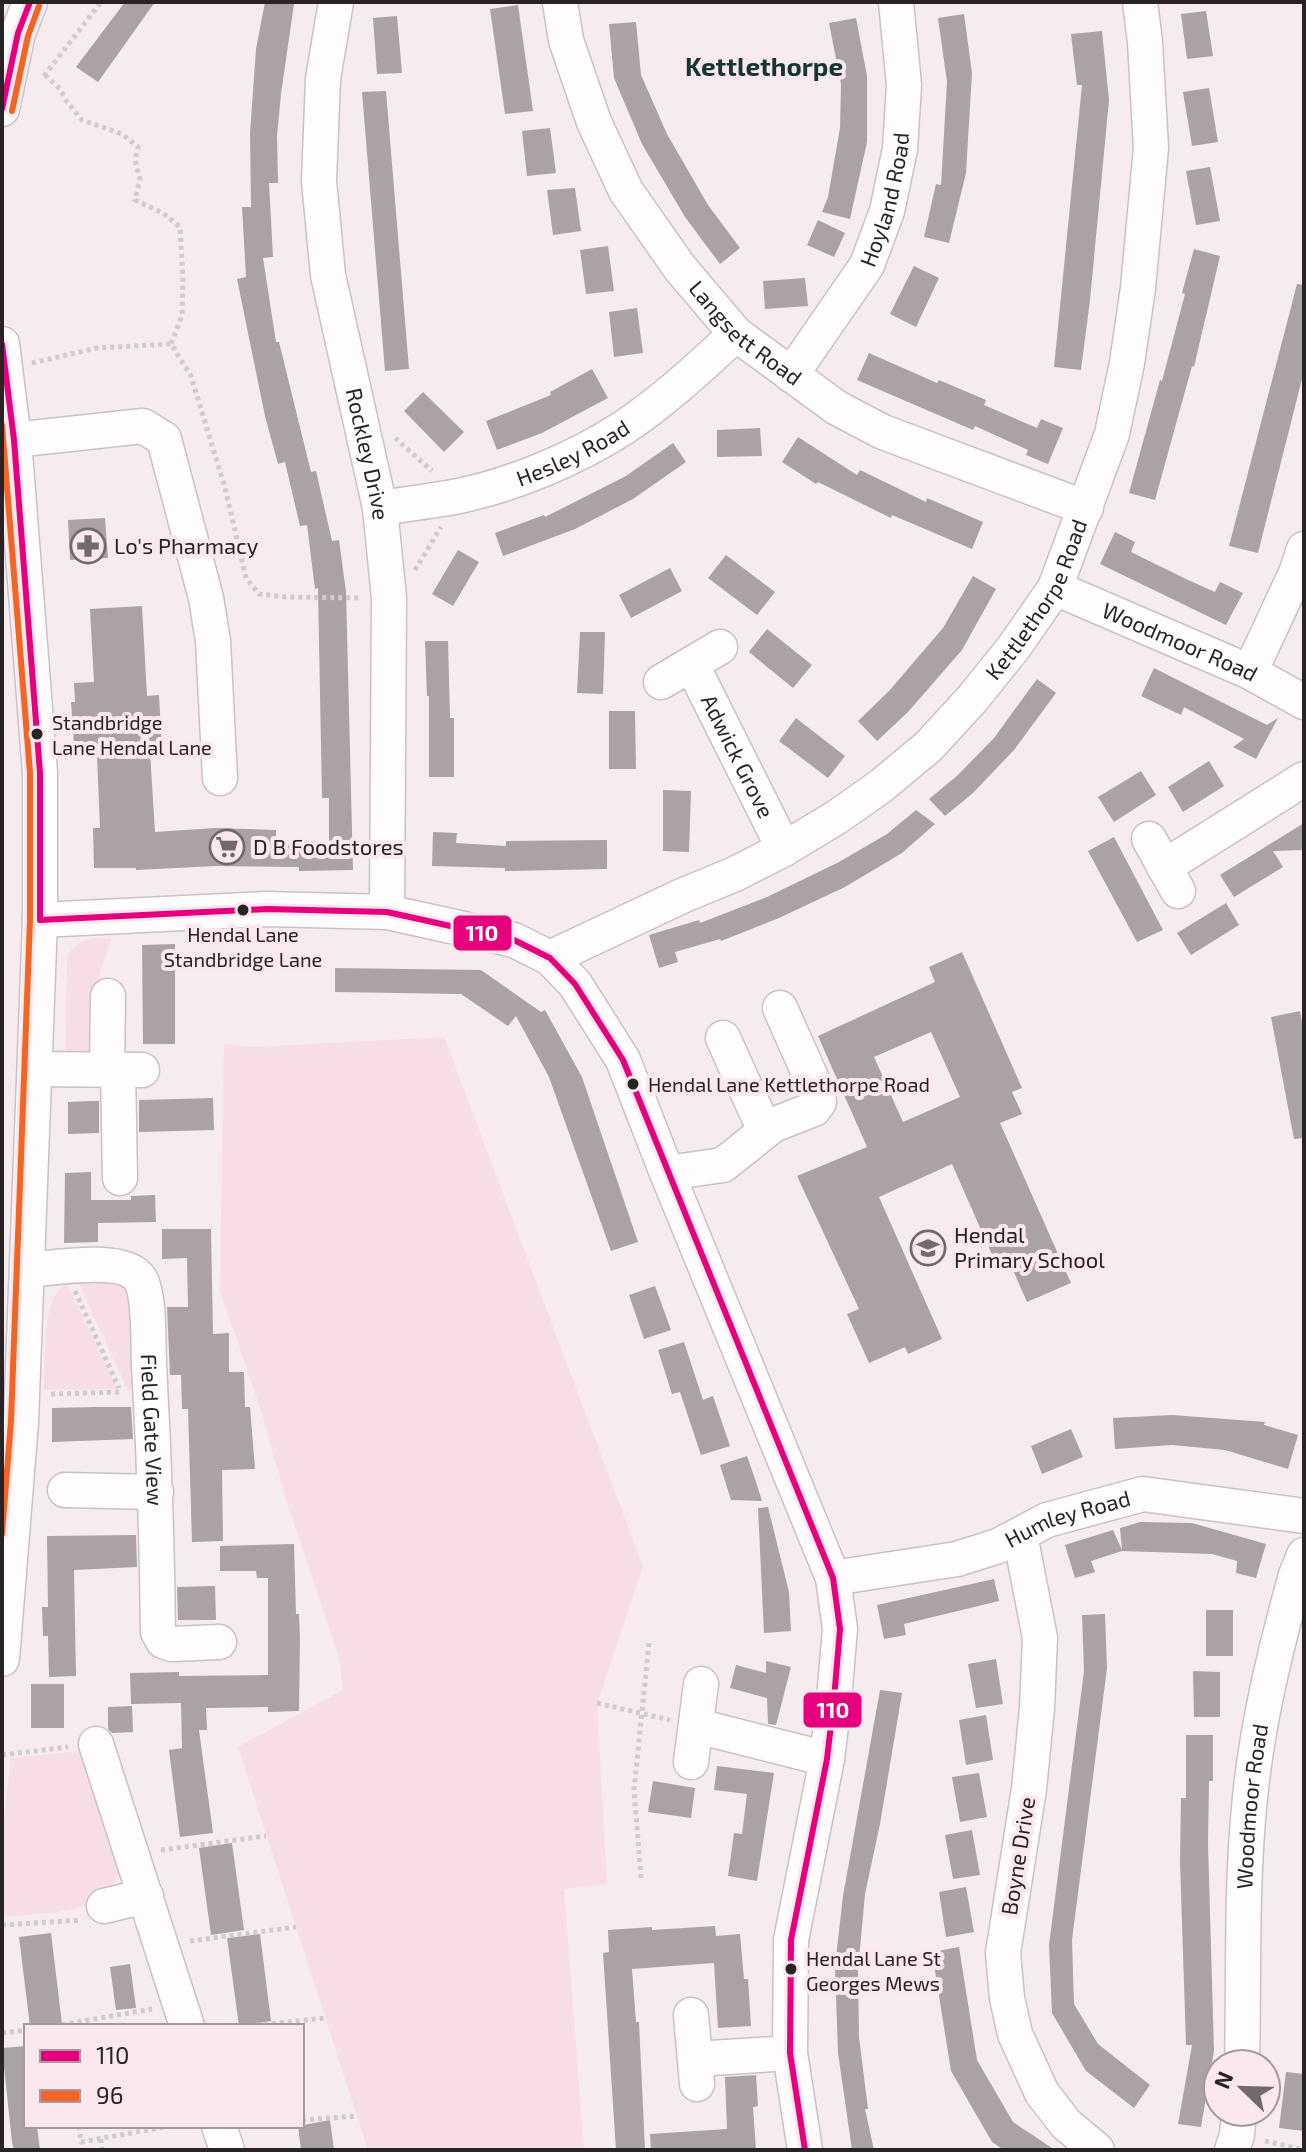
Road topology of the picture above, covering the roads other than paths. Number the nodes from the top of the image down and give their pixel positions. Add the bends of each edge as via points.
1 (30, 2) edge
2 (336, 2) edge
3 (560, 2) edge
4 (896, 2) edge
5 (1140, 2) edge
6 (2, 109) edge
7 (736, 334) junction
8 (2, 344) edge
9 (791, 375) junction
10 (14, 440) junction
11 (380, 508) junction
12 (1086, 508) junction
13 (1304, 549) edge
14 (1055, 588) junction
15 (1250, 672) junction
16 (661, 682) dead end
17 (1304, 702) edge
18 (220, 778) dead end
19 (1304, 779) edge
20 (784, 849) junction
21 (1163, 866) dead end
22 (387, 912) junction
23 (40, 920) junction
24 (550, 958) junction
25 (108, 996) dead end
26 (780, 1008) dead end
27 (723, 1038) dead end
28 (35, 1069) junction
29 (123, 1070) junction
30 (765, 1131) junction
31 (667, 1173) junction
32 (120, 1178) dead end
33 (28, 1270) junction
34 (65, 1490) dead end
35 (156, 1492) junction
36 (1304, 1516) edge
37 (1020, 1535) junction
38 (1304, 1555) edge
39 (833, 1578) junction
40 (219, 1642) dead end
41 (2, 1659) edge
42 (701, 1684) dead end
43 (697, 1726) junction
44 (96, 1744) road end
45 (827, 1759) junction
46 (691, 1762) dead end
47 (146, 1896) junction
48 (104, 1906) road end
49 (184, 2015) edge
50 (691, 2015) dead end
51 (1242, 2048) edge
52 (790, 2053) junction
53 (220, 2128) edge
54 (227, 2150) edge
55 (805, 2150) edge
56 (1097, 2150) edge

1 - 6 street
2 - 11 street, Rockley Drive via 323,79 319,181 328,275
3 - 7 street, Langsett Road via 566,40 594,122 626,191 680,268
4 - 9 street, Hoyland Road via 904,85 900,149 887,211 867,265
5 - 12 street, Kettlethorpe Road via 1151,148 1145,227 1112,434
7 - 9 street, Langsett Road
7 - 11 street, Hesley Road via 672,392 622,428 556,463 460,496
8 - 10 street
9 - 12 street, Langsett Road via 883,432
10 - 18 street via 143,426 164,439 206,598
10 - 23 street via 40,773
11 - 22 street, Rockley Drive via 390,612
12 - 14 street, Kettlethorpe Road
13 - 15 street
14 - 15 street, Woodmoor Road
14 - 20 street, Kettlethorpe Road via 982,688 929,746 870,794
15 - 17 street, Woodmoor Road
16 - 20 street, Adwick Grove via 706,656
19 - 21 street
20 - 24 street, Kettlethorpe Road
22 - 23 street via 267,909
22 - 24 street via 514,940
23 - 28 street
24 - 31 street via 575,984 623,1060
25 - 29 street
26 - 30 street via 819,1102
27 - 30 street
28 - 29 street
28 - 33 street
29 - 32 street
30 - 31 street via 723,1165
31 - 39 street
33 - 35 street, Field Gate View via 111,1265 127,1268 139,1279 145,1295 136,1392
33 - 41 street
34 - 35 street
35 - 40 street, Field Gate View via 158,1632 172,1644
36 - 37 street, Humley Road via 1143,1494 1047,1520
37 - 39 street, Humley Road via 957,1559
37 - 56 street, Boyne Drive via 1040,1638 1029,1789 1003,1953 1007,1998 1015,2034 1042,2093 1066,2124
38 - 51 street, Woodmoor Road via 1260,1719 1249,1806
39 - 45 street via 840,1629
42 - 43 street
43 - 45 street
43 - 46 street
44 - 47 street
45 - 52 street via 791,1940
47 - 48 street
47 - 49 street
50 - 52 street via 696,2071
52 - 55 street
53 - 54 street

